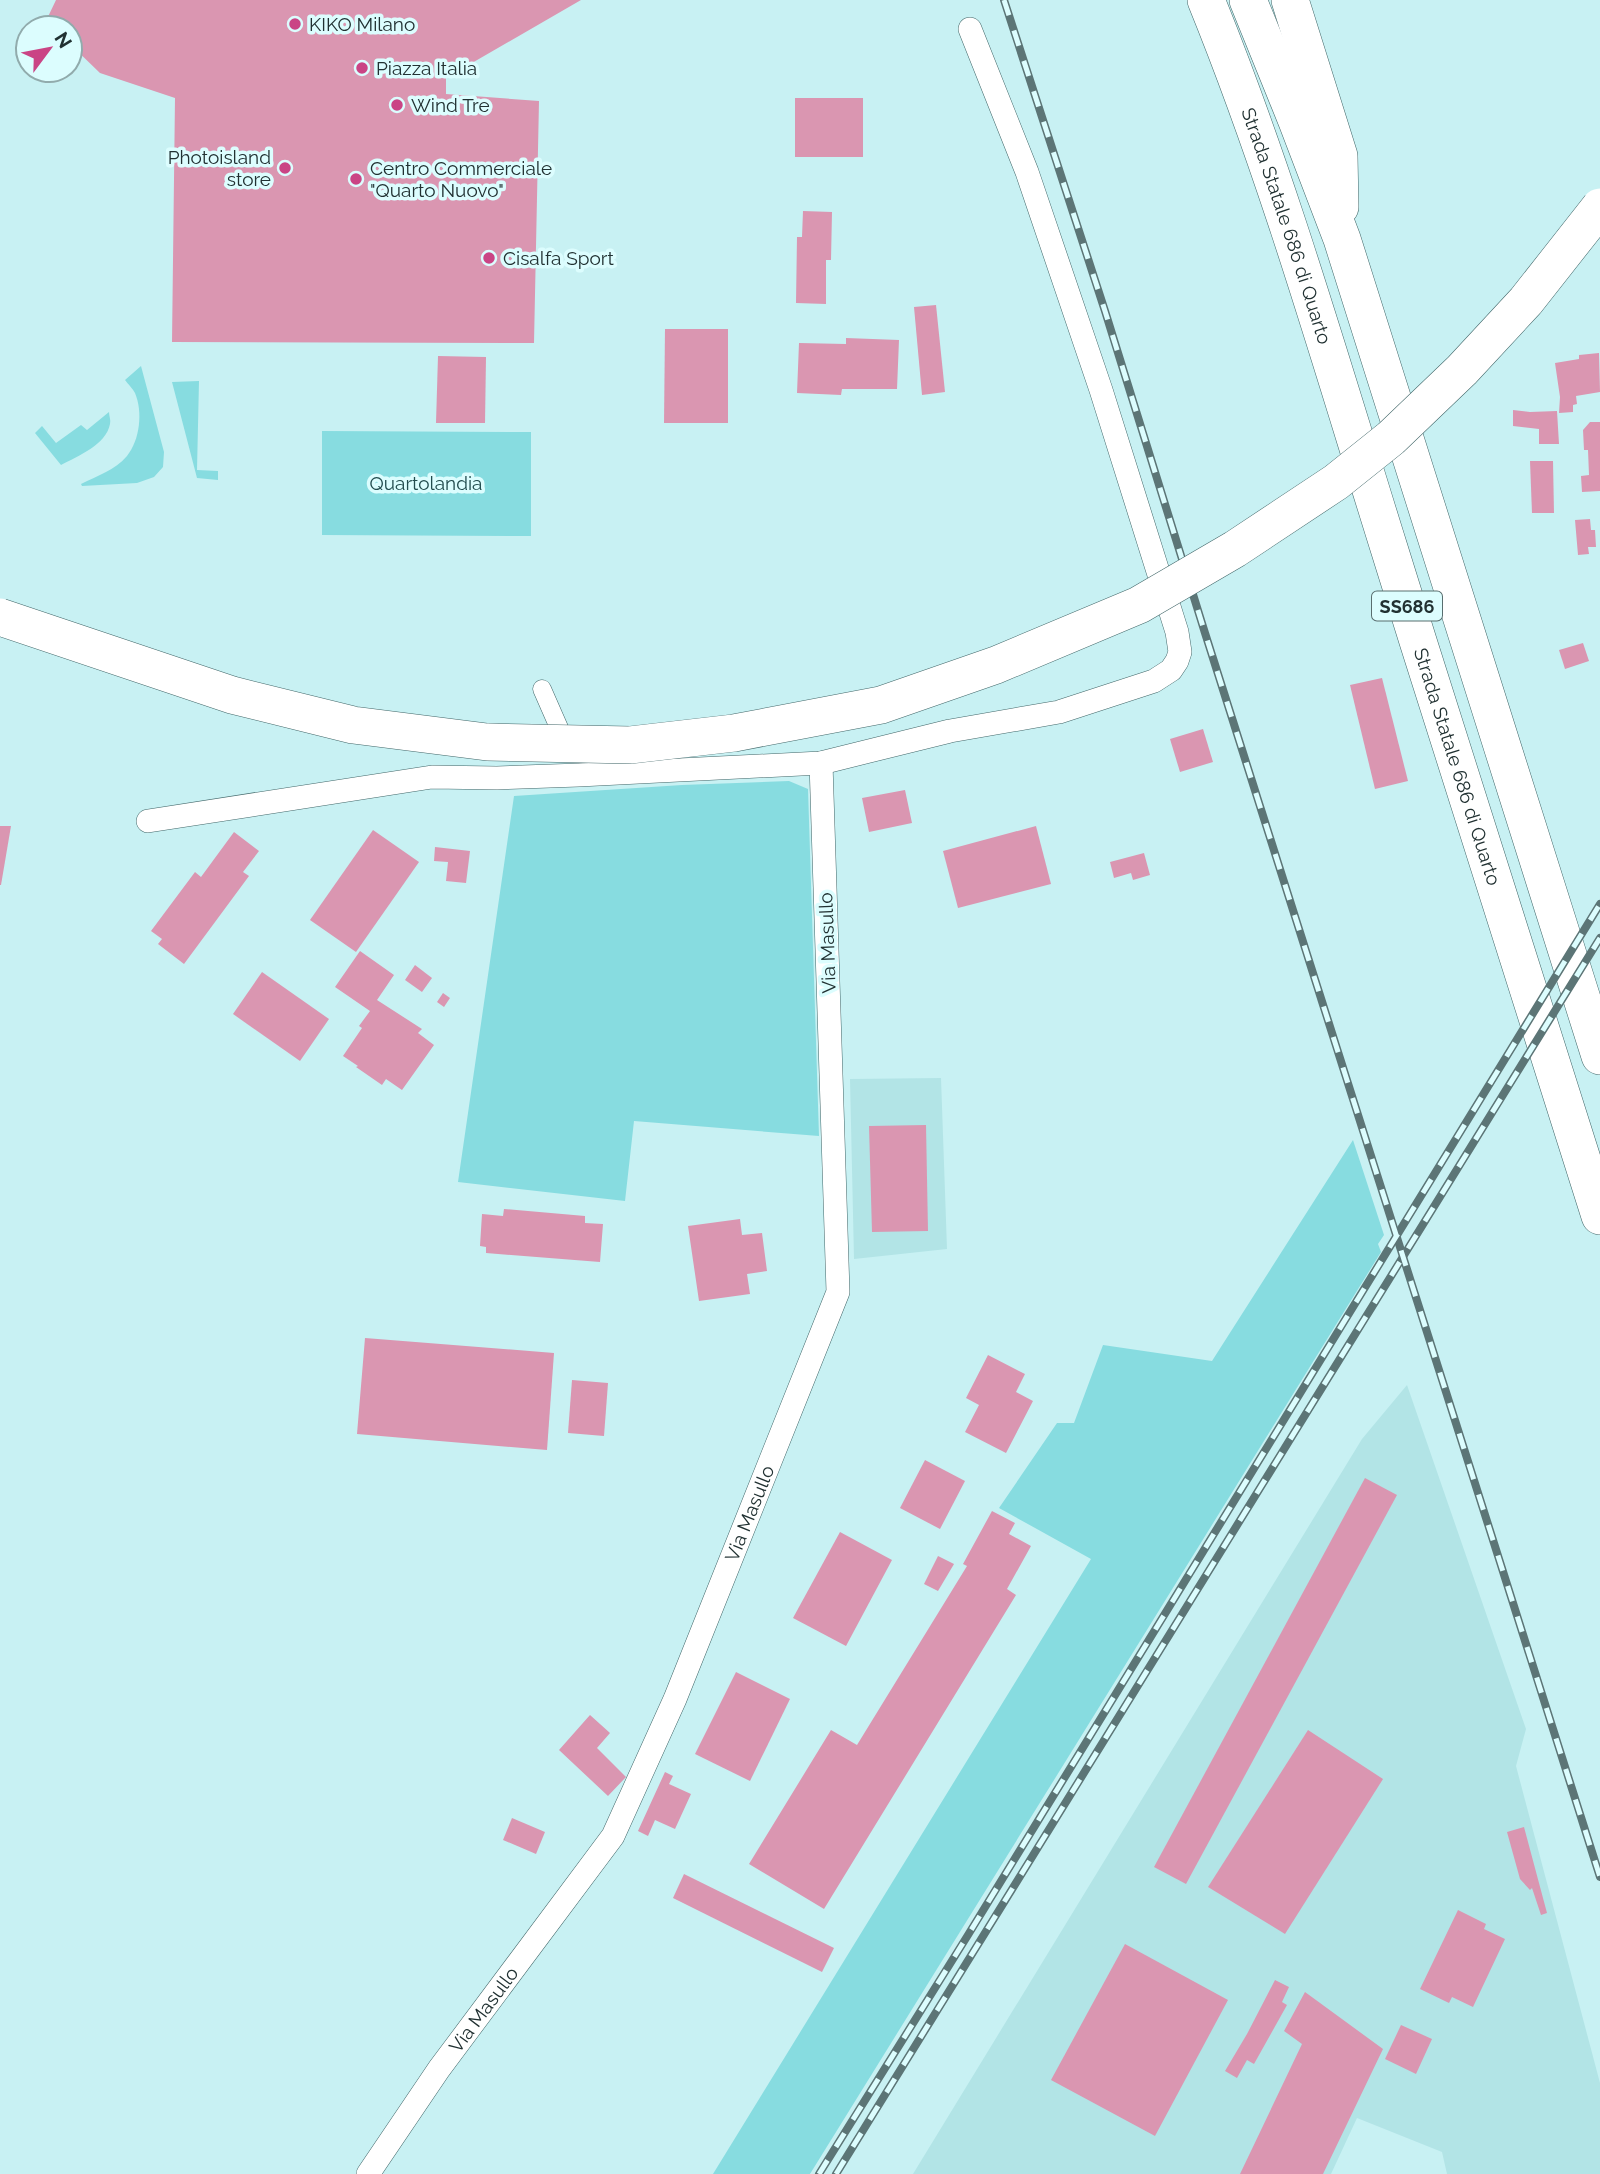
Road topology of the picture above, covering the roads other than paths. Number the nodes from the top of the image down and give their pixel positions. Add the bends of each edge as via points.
1 (1206, 0) edge
2 (1248, 0) edge
3 (1290, 0) edge
4 (970, 29) dead end
5 (1600, 207) edge
6 (1342, 239) junction
7 (0, 617) edge
8 (542, 689) dead end
9 (821, 763) junction
10 (579, 775) junction
11 (148, 821) dead end
12 (1600, 1056) edge
13 (1600, 1216) edge
14 (368, 2174) edge

1 - 13 highway, Strada Statale 686 di Quarto / SS686 via 1311,300
2 - 6 highway, SS686
3 - 6 highway via 1339,156
4 - 9 street via 1036,198 1105,403 1180,652 1164,677 1059,712 950,731
5 - 7 highway, bridge via 1526,301 1462,370 1391,439 1336,482 1139,605 996,665 881,705 734,733 630,745 487,742 353,725 232,695
6 - 12 highway, SS686
8 - 10 street
9 - 10 street
9 - 14 street, Via Masullo via 838,1292 675,1699 613,1836 439,2069
10 - 11 street via 432,776

